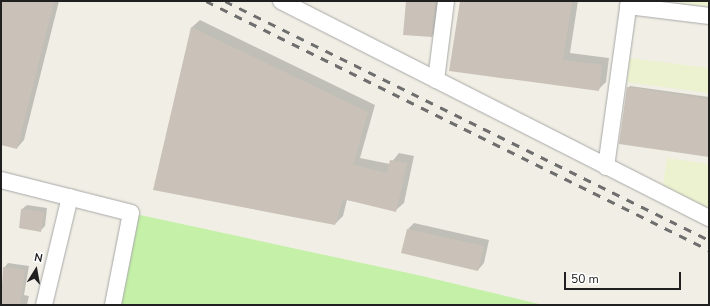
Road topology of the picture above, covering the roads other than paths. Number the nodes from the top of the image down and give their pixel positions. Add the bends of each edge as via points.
1 (281, 1) edge
2 (446, 1) edge
3 (628, 3) edge
4 (709, 16) edge
5 (436, 80) junction
6 (606, 167) junction
7 (1, 180) edge
8 (70, 197) junction
9 (709, 218) edge
10 (44, 305) edge
11 (113, 305) edge

1 - 5 street
2 - 5 street
3 - 4 street
3 - 6 street
5 - 6 street
6 - 9 street
7 - 8 street
8 - 10 street
8 - 11 street via 132,213

